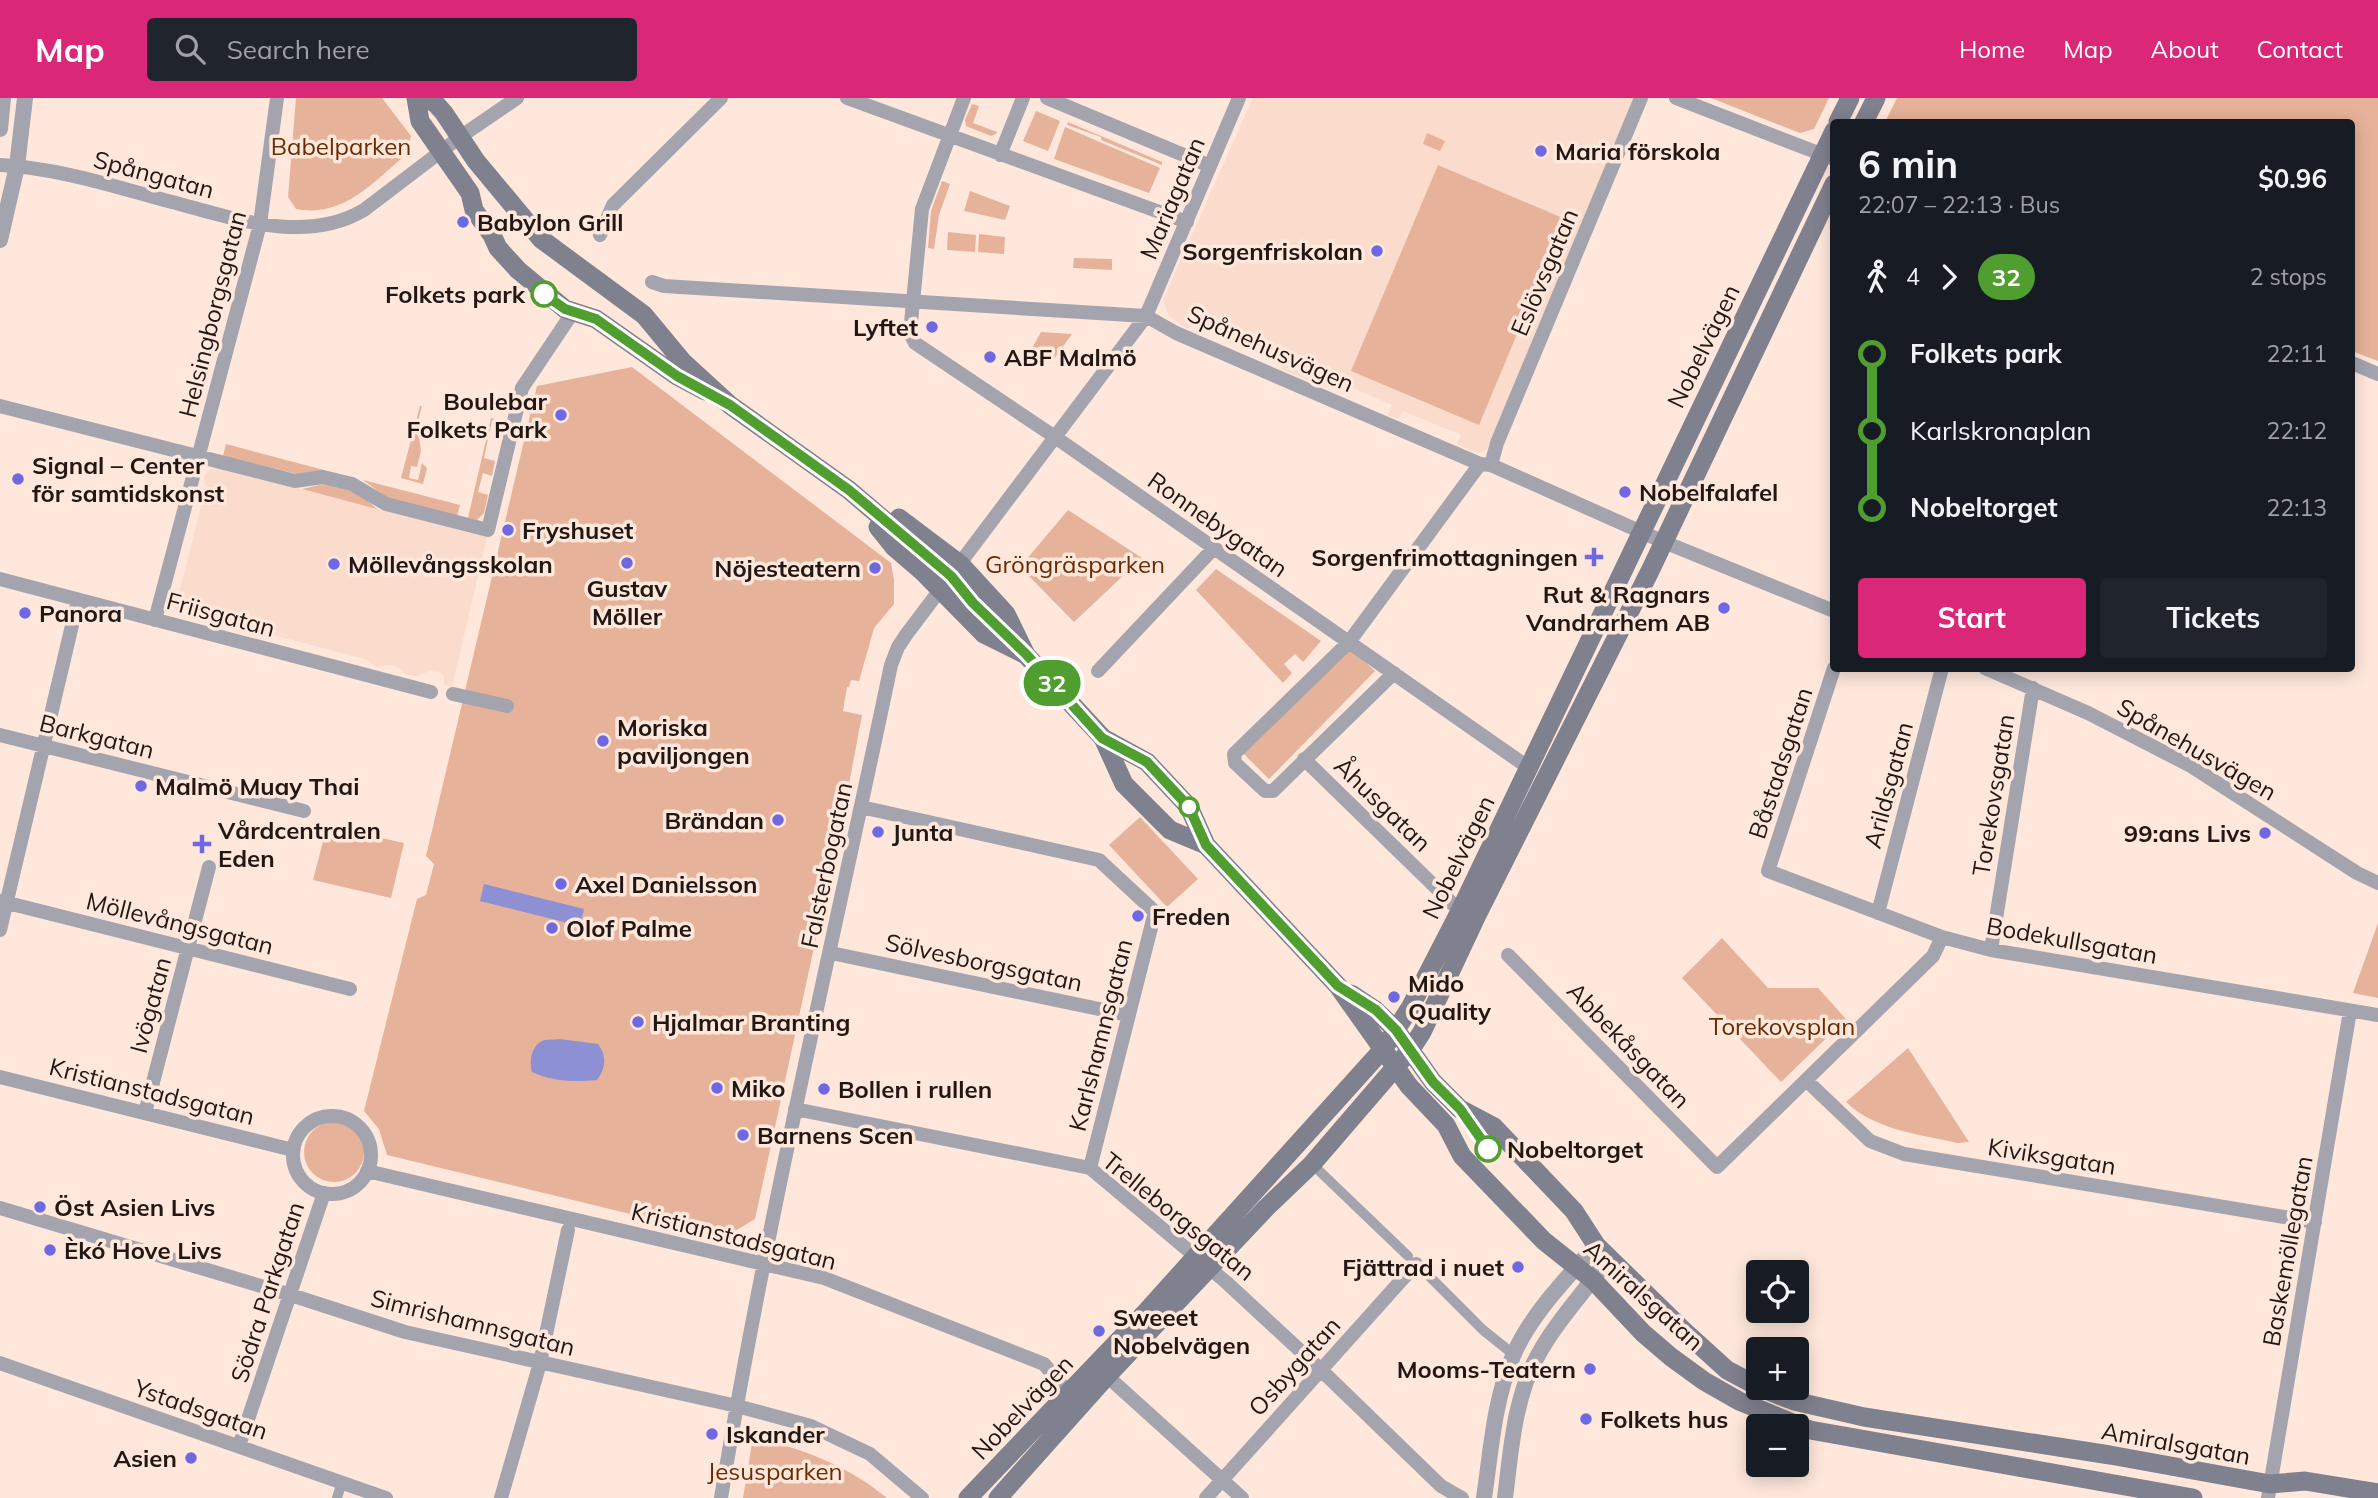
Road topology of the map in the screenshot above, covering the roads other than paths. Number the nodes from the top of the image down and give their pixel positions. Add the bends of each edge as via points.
1 (3, 98) edge
2 (24, 98) edge
3 (276, 98) edge
4 (416, 98) edge
5 (427, 98) edge
6 (517, 98) edge
7 (721, 98) edge
8 (847, 98) edge
9 (964, 98) edge
10 (1023, 98) edge
11 (1048, 98) edge
12 (1239, 98) edge
13 (1641, 98) edge
14 (1676, 98) edge
15 (1850, 98) edge
16 (1876, 98) edge
17 (1840, 119) edge
18 (1866, 119) edge
19 (0, 129) edge
20 (460, 137) junction
21 (949, 137) junction
22 (440, 151) junction
23 (1000, 155) junction
24 (1828, 157) edge
25 (8, 165) edge
26 (1210, 166) junction
27 (1830, 192) edge
28 (1187, 222) junction
29 (260, 225) junction
30 (600, 235) dead end
31 (0, 240) edge
32 (653, 282) dead end
33 (913, 301) junction
34 (573, 312) junction
35 (1146, 316) junction
36 (2355, 364) edge
37 (2378, 374) edge
38 (730, 405) junction
39 (0, 406) edge
40 (1055, 437) junction
41 (200, 456) junction
42 (1485, 464) junction
43 (849, 490) junction
44 (1642, 532) junction
45 (1664, 542) junction
46 (1213, 549) junction
47 (950, 577) junction
48 (0, 579) edge
49 (78, 600) junction
50 (1830, 609) edge
51 (155, 620) junction
52 (1349, 642) junction
53 (1026, 654) junction
54 (1098, 671) dead end
55 (1833, 672) edge
56 (1941, 672) edge
57 (1995, 672) edge
58 (1394, 674) junction
59 (2033, 688) junction
60 (431, 692) dead end
61 (453, 694) dead end
62 (508, 706) dead end
63 (0, 735) edge
64 (1102, 738) junction
65 (43, 746) junction
66 (1304, 759) junction
67 (1529, 768) junction
68 (861, 807) junction
69 (304, 811) dead end
70 (1206, 845) junction
71 (209, 867) dead end
72 (1769, 871) joint
73 (2378, 883) edge
74 (3, 902) edge
75 (1461, 911) junction
76 (1878, 913) junction
77 (0, 930) edge
78 (1942, 937) junction
79 (188, 950) junction
80 (1991, 950) junction
81 (831, 953) junction
82 (1508, 955) dead end
83 (1338, 986) junction
84 (350, 989) dead end
85 (2350, 1011) junction
86 (1128, 1015) junction
87 (2378, 1015) edge
88 (1396, 1030) junction
89 (1384, 1048) junction
90 (1411, 1049) junction
91 (1396, 1066) junction
92 (0, 1076) edge
93 (1807, 1081) junction
94 (795, 1109) junction
95 (145, 1113) junction
96 (293, 1150) junction
97 (1312, 1164) junction
98 (1090, 1168) junction
99 (367, 1171) junction
100 (324, 1192) junction
101 (0, 1208) edge
102 (2315, 1222) junction
103 (568, 1230) dead end
104 (1603, 1251) junction
105 (1203, 1262) junction
106 (1416, 1264) junction
107 (762, 1265) junction
108 (1578, 1266) junction
109 (1593, 1280) junction
110 (290, 1295) junction
111 (1513, 1354) junction
112 (0, 1363) edge
113 (540, 1363) junction
114 (1321, 1370) junction
115 (1107, 1377) junction
116 (1746, 1380) edge
117 (1069, 1394) junction
118 (1792, 1400) edge
119 (737, 1406) junction
120 (239, 1446) junction
121 (1222, 1480) junction
122 (342, 1482) junction
123 (2269, 1491) edge
124 (2378, 1493) edge
125 (337, 1498) edge
126 (386, 1498) edge
127 (501, 1498) edge
128 (721, 1498) edge
129 (922, 1498) edge
130 (968, 1498) edge
131 (998, 1498) edge
132 (1206, 1498) edge
133 (1242, 1498) edge
134 (1462, 1498) edge
135 (1484, 1498) edge
136 (1505, 1498) edge
137 (2193, 1498) edge

1 - 19 street
2 - 25 street
3 - 29 street, Helsingborgsgatan
4 - 22 main road, Amiralsgatan via 420,121
5 - 20 main road, Amiralsgatan
6 - 20 street, Spångatan
7 - 30 street via 613,205
8 - 21 street
9 - 21 street
10 - 23 street
11 - 26 street
12 - 26 street, Mariagatan
13 - 42 street, Eslövsgatan
14 - 24 street
15 - 17 main road
16 - 18 main road
20 - 22 street, Spångatan
20 - 38 main road, Amiralsgatan via 541,239 644,316 683,362
21 - 23 street
21 - 33 street via 922,209
22 - 29 street, Spångatan via 348,220 318,226
22 - 34 main road, Amiralsgatan via 470,193 474,210 498,248 543,293
23 - 28 street
24 - 44 main road, Nobelvägen
25 - 29 street, Spångatan via 53,171
25 - 31 street
26 - 28 street, Mariagatan
27 - 45 main road, Nobelvägen
28 - 35 street, Mariagatan
29 - 41 street, Helsingborgsgatan
32 - 33 street, Spånehusvägen
33 - 35 street, Spånehusvägen
33 - 40 street, Ronnebygatan via 910,332 915,343
34 - 38 main road, Amiralsgatan via 596,319 677,376
34 - 41 street via 522,388 488,530 386,505 352,484 323,477 295,481
35 - 40 street, Falsterbogatan
35 - 42 street, Spånehusvägen
36 - 37 street
38 - 43 main road, Amiralsgatan
39 - 41 street
40 - 46 street, Ronnebygatan
40 - 47 street, Falsterbogatan
41 - 51 street, Helsingborgsgatan
42 - 44 street, Spånehusvägen
42 - 52 street, Eslövsgatan
43 - 47 main road, Amiralsgatan via 905,522
43 - 47 main road, Amiralsgatan via 894,547 923,572
44 - 45 street, Spånehusvägen
44 - 67 main road, Nobelvägen
45 - 50 street, Spånehusvägen
45 - 90 main road, Nobelvägen
46 - 52 street, Ronnebygatan
46 - 54 street
47 - 53 main road, Amiralsgatan via 1006,614
47 - 53 main road, Amiralsgatan via 984,634
47 - 68 street, Falsterbogatan via 898,647 891,665
48 - 49 street, Friisgatan
49 - 51 street, Friisgatan
49 - 65 street
51 - 60 street, Friisgatan
52 - 58 street, Ronnebygatan
52 - 66 street, Eslövsgatan via 1234,754 1235,763 1265,791 1273,791
53 - 64 main road, Amiralsgatan
55 - 72 street, Båstadsgatan
56 - 76 street, Arildsgatan
57 - 59 street, Spånehusvägen
58 - 66 street
58 - 67 street, Ronnebygatan
59 - 73 street, Spånehusvägen via 2191,766
59 - 80 street, Torekovsgatan
61 - 62 street
63 - 65 street, Barkgatan
64 - 70 main road, Amiralsgatan via 1147,762 1189,807
64 - 70 main road, Amiralsgatan via 1124,785 1170,830
65 - 69 street, Barkgatan
65 - 74 street
66 - 75 street, Åhusgatan
67 - 75 main road, Nobelvägen
68 - 81 street, Falsterbogatan
68 - 86 street, Karlshamnsgatan via 1099,860 1154,912
70 - 83 main road, Amiralsgatan
71 - 79 street, Ivögatan
72 - 76 street, Bodekullsgatan
74 - 77 street
74 - 79 street, Möllevångsgatan
75 - 88 main road, Nobelvägen
76 - 78 street, Bodekullsgatan
78 - 80 street, Bodekullsgatan
78 - 93 street via 1933,956
79 - 84 street, Möllevångsgatan
79 - 95 street, Ivögatan
80 - 85 street, Bodekullsgatan
81 - 86 street, Sölvesborgsgatan
81 - 94 street, Falsterbogatan
82 - 93 street, Abbekåsgatan via 1717,1167
83 - 88 main road, Amiralsgatan via 1376,1010
83 - 89 main road, Amiralsgatan
85 - 87 street, Bodekullsgatan
85 - 102 street, Baskemöllegatan
86 - 98 street, Karlshamnsgatan
88 - 89 main road, Nobelvägen
88 - 90 main road, Amiralsgatan
89 - 91 main road, Amiralsgatan
89 - 105 main road, Nobelvägen
90 - 91 main road, Nobelvägen
90 - 104 main road, Amiralsgatan via 1433,1082 1460,1109 1494,1127 1574,1211
91 - 97 main road, Nobelvägen
91 - 108 main road, Amiralsgatan via 1446,1125 1462,1156 1544,1241
92 - 95 street, Kristianstadsgatan
93 - 102 street, Kiviksgatan via 1870,1141 1904,1154
94 - 98 street, Trelleborgsgatan
94 - 107 street, Falsterbogatan
95 - 96 street, Kristianstadsgatan
96 - 99 street via 300,1133 313,1120 340,1117 356,1124 367,1138
96 - 100 street via 300,1177
97 - 105 main road, Nobelvägen
97 - 106 street
98 - 105 street, Trelleborgsgatan
99 - 100 street via 349,1189
99 - 107 street, Kristianstadsgatan
100 - 110 street, Södra Parkgatan
101 - 110 street, Simrishamnsgatan
102 - 123 street, Baskemöllegatan
103 - 113 street
104 - 108 street
104 - 109 street
104 - 116 main road, Amiralsgatan via 1727,1370
105 - 114 street, Trelleborgsgatan
105 - 115 main road, Nobelvägen
105 - 117 main road, Nobelvägen
106 - 111 street via 1483,1331
106 - 114 street, Osbygatan
107 - 117 street, Kristianstadsgatan via 824,1278 1044,1364
107 - 119 street, Falsterbogatan
108 - 109 main road, Amiralsgatan
108 - 111 street
109 - 136 street via 1553,1332 1532,1369 1518,1409
109 - 137 main road, Amiralsgatan via 1643,1333 1704,1381 1810,1430
110 - 113 street, Simrishamnsgatan via 405,1332
110 - 120 street, Södra Parkgatan
111 - 135 street via 1496,1418
112 - 120 street, Ystadsgatan
113 - 119 street, Simrishamnsgatan
113 - 127 street
114 - 121 street, Osbygatan
114 - 134 street, Trelleborgsgatan via 1441,1486
115 - 121 street
115 - 131 main road, Nobelvägen
117 - 130 main road, Nobelvägen
118 - 123 main road, Amiralsgatan via 1864,1417 2110,1455
119 - 128 street, Falsterbogatan
119 - 129 street, Simrishamnsgatan via 844,1440 870,1454
120 - 122 street, Ystadsgatan
121 - 132 street, Osbygatan
121 - 133 street
122 - 125 street
122 - 126 street, Ystadsgatan
123 - 124 main road, Amiralsgatan via 2305,1481

